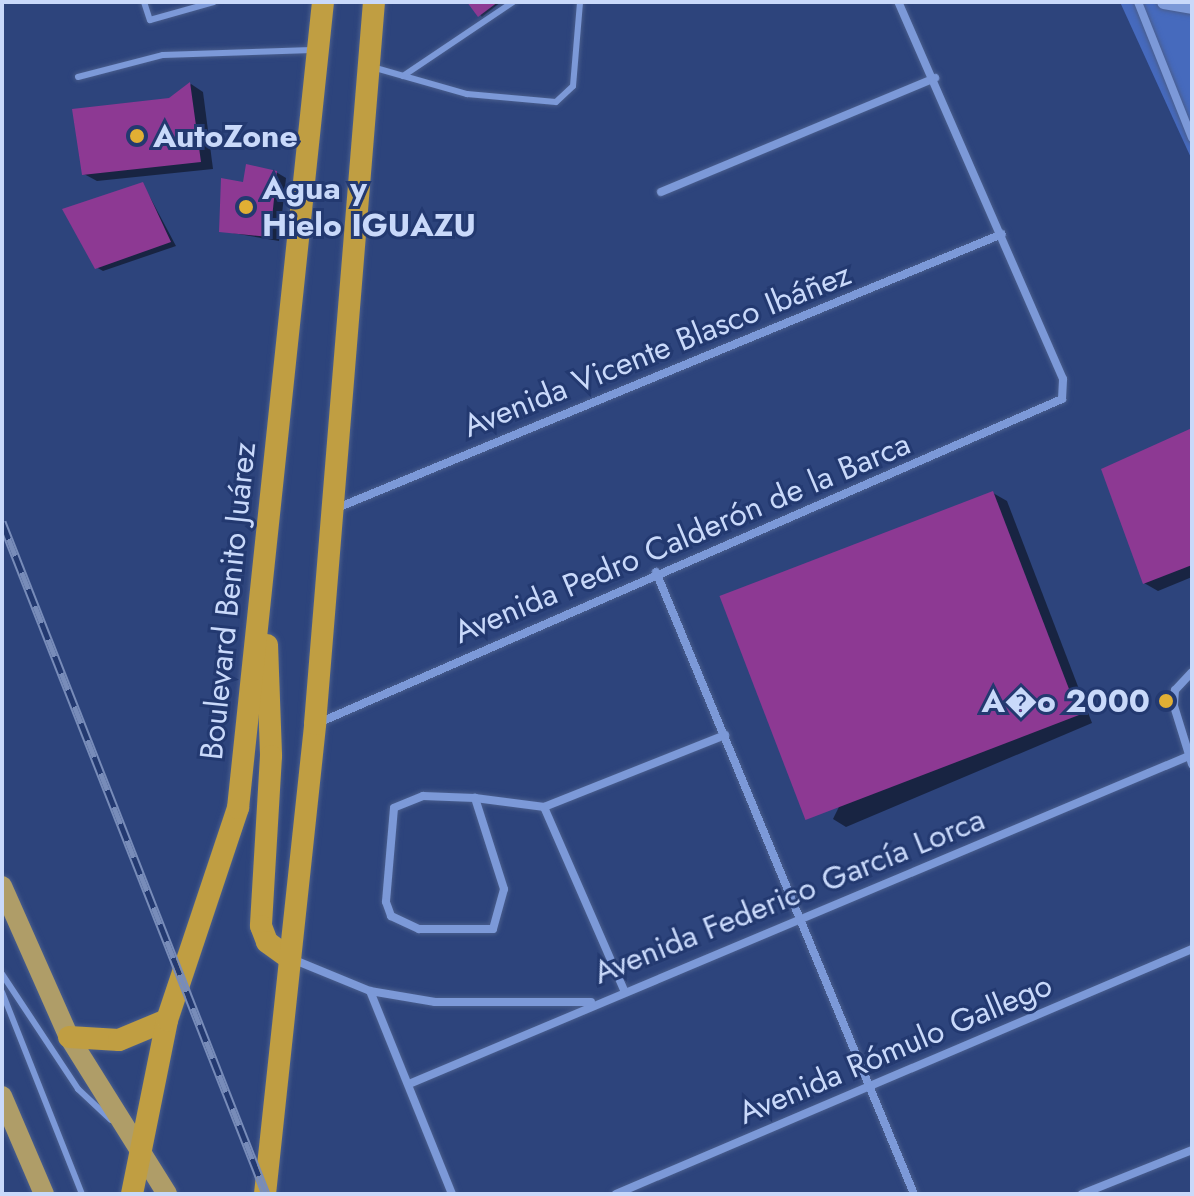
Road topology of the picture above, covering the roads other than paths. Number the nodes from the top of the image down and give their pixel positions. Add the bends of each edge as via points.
1 (144, 2) edge
2 (214, 2) edge
3 (513, 2) edge
4 (580, 2) edge
5 (898, 2) edge
6 (1138, 2) edge
7 (1164, 2) edge
8 (320, 6) edge
9 (377, 7) edge
10 (1192, 7) edge
11 (320, 50) junction
12 (369, 65) junction
13 (403, 76) junction
14 (78, 77) dead end
15 (935, 78) junction
16 (1192, 138) edge
17 (661, 192) dead end
18 (1002, 234) junction
19 (331, 510) junction
20 (656, 572) junction
21 (263, 580) junction
22 (1192, 672) edge
23 (315, 724) junction
24 (725, 735) junction
25 (1190, 760) edge
26 (475, 798) junction
27 (544, 807) junction
28 (2, 886) edge
29 (799, 918) junction
30 (1192, 949) edge
31 (289, 958) junction
32 (2, 974) edge
33 (624, 990) junction
34 (370, 991) junction
35 (2, 992) edge
36 (596, 1002) junction
37 (167, 1020) junction
38 (69, 1037) junction
39 (409, 1084) junction
40 (869, 1086) junction
41 (2, 1096) edge
42 (124, 1128) junction
43 (138, 1149) junction
44 (1192, 1150) edge
45 (44, 1194) edge
46 (82, 1194) edge
47 (132, 1194) edge
48 (167, 1194) edge
49 (265, 1194) edge
50 (452, 1194) edge
51 (616, 1194) edge
52 (914, 1194) edge
53 (1082, 1194) edge

1 - 2 lane via 150,20
3 - 13 lane
4 - 13 lane via 573,86 556,102 467,94
5 - 15 street
6 - 16 street
7 - 10 street
8 - 11 highway, Boulevard Benito Juárez
9 - 12 highway
11 - 14 lane via 199,51
11 - 21 highway, Boulevard Benito Juárez
12 - 13 lane
12 - 19 highway
15 - 17 street
15 - 18 street
18 - 19 street, Avenida Vicente Blasco Ibáñez
18 - 20 street, Avenida Pedro Calderón de la Barca via 1066,394 1055,405
19 - 23 highway
20 - 23 street, Avenida Pedro Calderón de la Barca
20 - 24 street
21 - 31 highway via 272,730 261,926 267,942
21 - 37 highway, Boulevard Benito Juárez via 238,808
22 - 25 street via 1175,690 1174,706
23 - 31 highway
24 - 27 street
24 - 29 street
25 - 29 street, Avenida Federico García Lorca
26 - 26 street via 504,889 493,929 419,929 391,916 386,902 394,808 423,796
26 - 27 street
27 - 33 street
28 - 38 main road
29 - 33 street, Avenida Federico García Lorca
29 - 40 street
30 - 40 street, Avenida Rómulo Gallego
31 - 34 street
31 - 49 highway
32 - 42 lane via 78,1089
33 - 36 street, Avenida Federico García Lorca
34 - 36 street via 435,1002
34 - 39 street
35 - 46 lane
36 - 39 street, Avenida Federico García Lorca
37 - 38 highway via 119,1040
37 - 43 highway, Boulevard Benito Juárez
38 - 42 main road
39 - 50 street
40 - 51 street, Avenida Rómulo Gallego
40 - 52 street
41 - 45 main road
42 - 43 main road
43 - 47 highway, Boulevard Benito Juárez
43 - 48 main road
44 - 53 street

